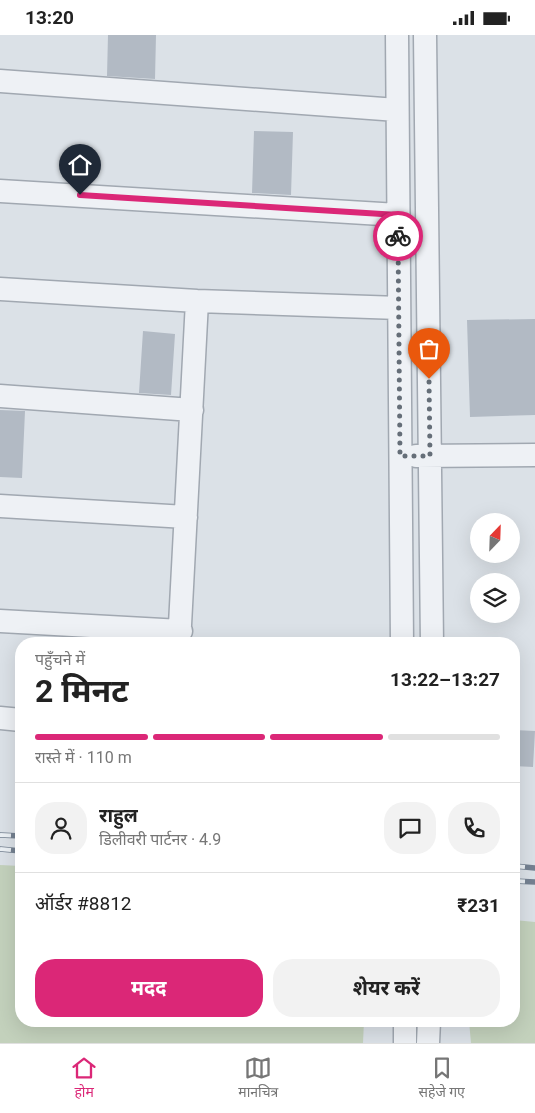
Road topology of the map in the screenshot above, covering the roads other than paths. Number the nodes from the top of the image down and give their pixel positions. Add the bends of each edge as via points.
1 (397, 35) edge
2 (425, 35) edge
3 (0, 81) edge
4 (397, 110) junction
5 (0, 191) edge
6 (398, 215) junction
7 (0, 289) edge
8 (197, 301) junction
9 (399, 307) junction
10 (0, 396) edge
11 (192, 410) junction
12 (535, 455) edge
13 (400, 456) junction
14 (430, 456) junction
15 (0, 506) edge
16 (186, 517) junction
17 (0, 621) edge
18 (169, 637) edge
19 (180, 637) edge
20 (402, 637) edge
21 (432, 637) edge
22 (0, 718) edge
23 (15, 719) edge
24 (405, 1027) edge
25 (428, 1027) edge
26 (405, 1043) edge
27 (428, 1043) edge

1 - 4 street
2 - 14 street
3 - 4 street
4 - 6 street
5 - 6 street
6 - 9 street
7 - 8 street
8 - 9 street
8 - 11 street
9 - 13 street
10 - 11 street
11 - 16 street
12 - 14 street
13 - 14 street
13 - 20 street
14 - 21 street
15 - 16 street
16 - 19 street
17 - 18 street
22 - 23 street
24 - 26 street
25 - 27 street

